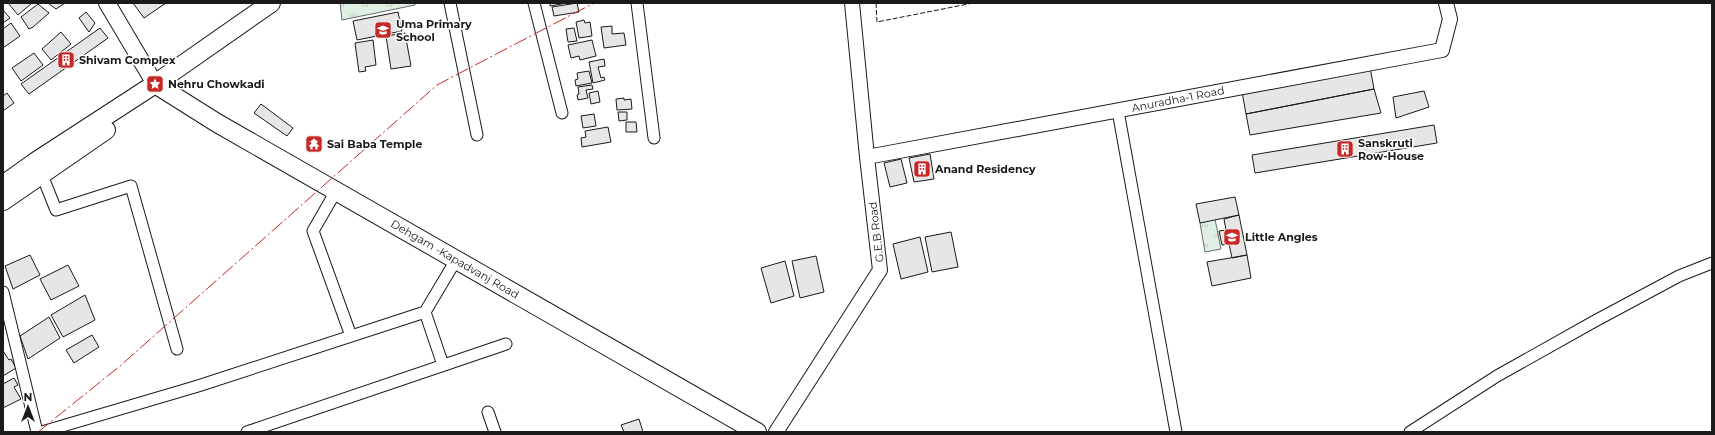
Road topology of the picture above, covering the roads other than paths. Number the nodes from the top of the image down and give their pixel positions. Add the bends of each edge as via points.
1 (108, 3) edge
2 (271, 3) edge
3 (450, 3) edge
4 (534, 3) edge
5 (637, 3) edge
6 (852, 3) edge
7 (1446, 3) edge
8 (160, 86) junction
9 (1118, 110) junction
10 (562, 113) dead end
11 (477, 135) dead end
12 (654, 138) dead end
13 (867, 157) junction
14 (42, 175) junction
15 (3, 185) edge
16 (336, 191) junction
17 (3, 201) edge
18 (456, 260) junction
19 (1712, 263) edge
20 (3, 292) edge
21 (425, 312) junction
22 (351, 336) junction
23 (506, 344) dead end
24 (177, 349) dead end
25 (443, 365) junction
26 (488, 412) dead end
27 (37, 432) edge
28 (42, 432) edge
29 (247, 432) edge
30 (495, 432) edge
31 (757, 432) edge
32 (776, 432) edge
33 (1176, 432) edge
34 (1410, 432) edge

1 - 8 main road
2 - 8 main road
3 - 11 street
4 - 10 street
5 - 12 street
6 - 13 street, G.E.B Road
7 - 9 street, Anuradha-1 Road via 1450,19 1442,50
8 - 14 main road
8 - 15 main road
8 - 16 main road, Dehgam -Kapadvanj Road via 217,123
9 - 13 street, Anuradha-1 Road
9 - 33 street
13 - 32 street, G.E.B Road via 880,270
14 - 17 main road
14 - 24 street via 56,210 130,186
16 - 18 main road, Dehgam -Kapadvanj Road
16 - 22 street via 313,231
18 - 21 street
18 - 31 main road, Dehgam -Kapadvanj Road
19 - 34 street via 1679,276 1595,321 1497,376
20 - 27 street
21 - 22 street
21 - 25 street
22 - 28 street via 198,386
23 - 25 street
25 - 29 street
26 - 30 street

